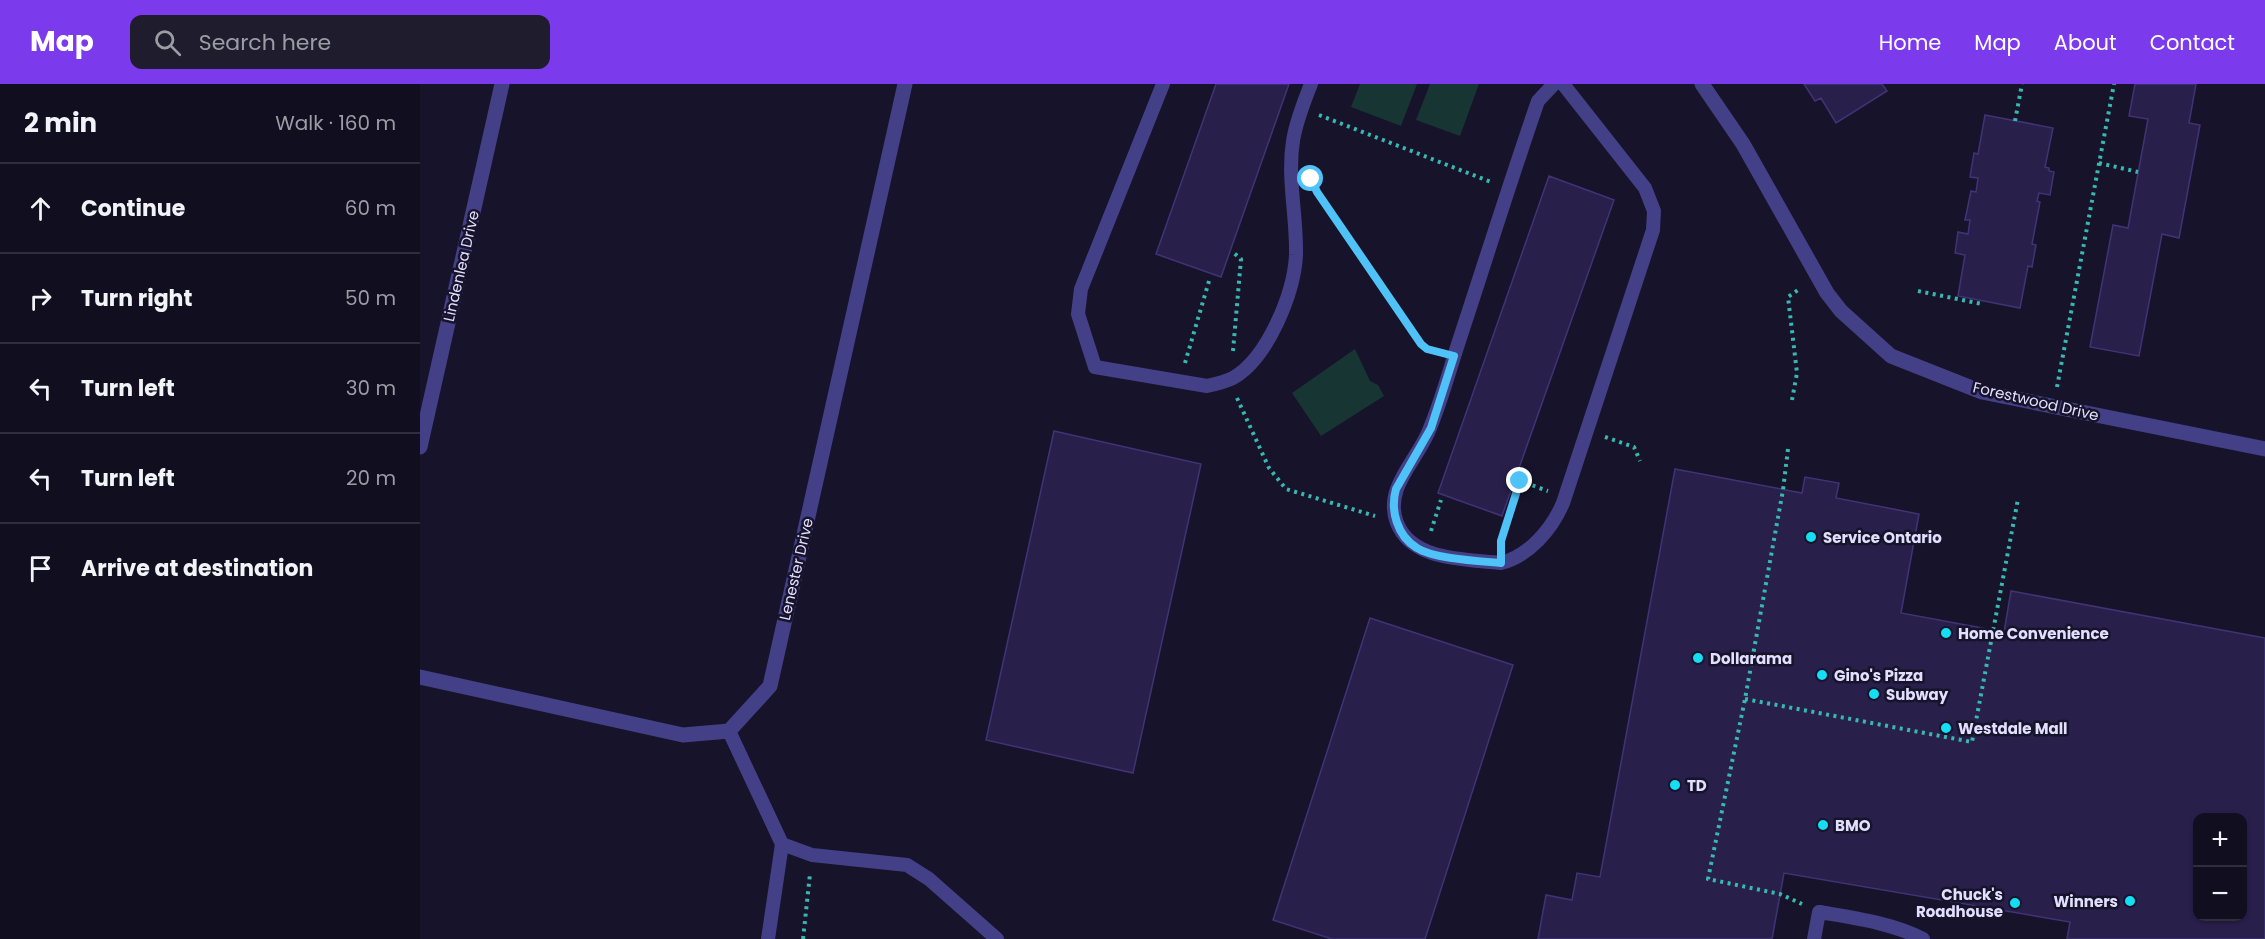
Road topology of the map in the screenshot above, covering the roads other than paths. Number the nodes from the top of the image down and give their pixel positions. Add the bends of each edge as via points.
1 (501, 84) edge
2 (905, 84) edge
3 (1163, 84) edge
4 (1311, 84) edge
5 (1554, 84) edge
6 (1563, 84) edge
7 (1702, 84) edge
8 (420, 447) edge
9 (2265, 449) edge
10 (420, 677) edge
11 (729, 731) junction
12 (782, 844) junction
13 (768, 939) edge
14 (997, 939) edge
15 (1814, 939) edge
16 (1923, 939) edge

1 - 8 street, Lindenlea Drive
2 - 11 street, Lenester Drive via 770,686
3 - 4 lane via 1081,289 1078,314 1095,367 1207,386 1233,378 1262,349 1291,284 1296,255 1293,141
5 - 6 lane via 1538,100 1431,428 1396,489 1394,514 1402,532 1417,548 1432,554 1501,563 1516,558 1539,539 1559,514 1654,222 1651,200 1638,177
7 - 9 street, Forestwood Drive via 1743,144 1816,277 1841,311 1891,356 1982,392
10 - 11 street via 683,735
11 - 12 lane
12 - 13 lane
12 - 14 lane via 812,855 907,865 929,879
15 - 16 lane via 1820,912 1876,923

